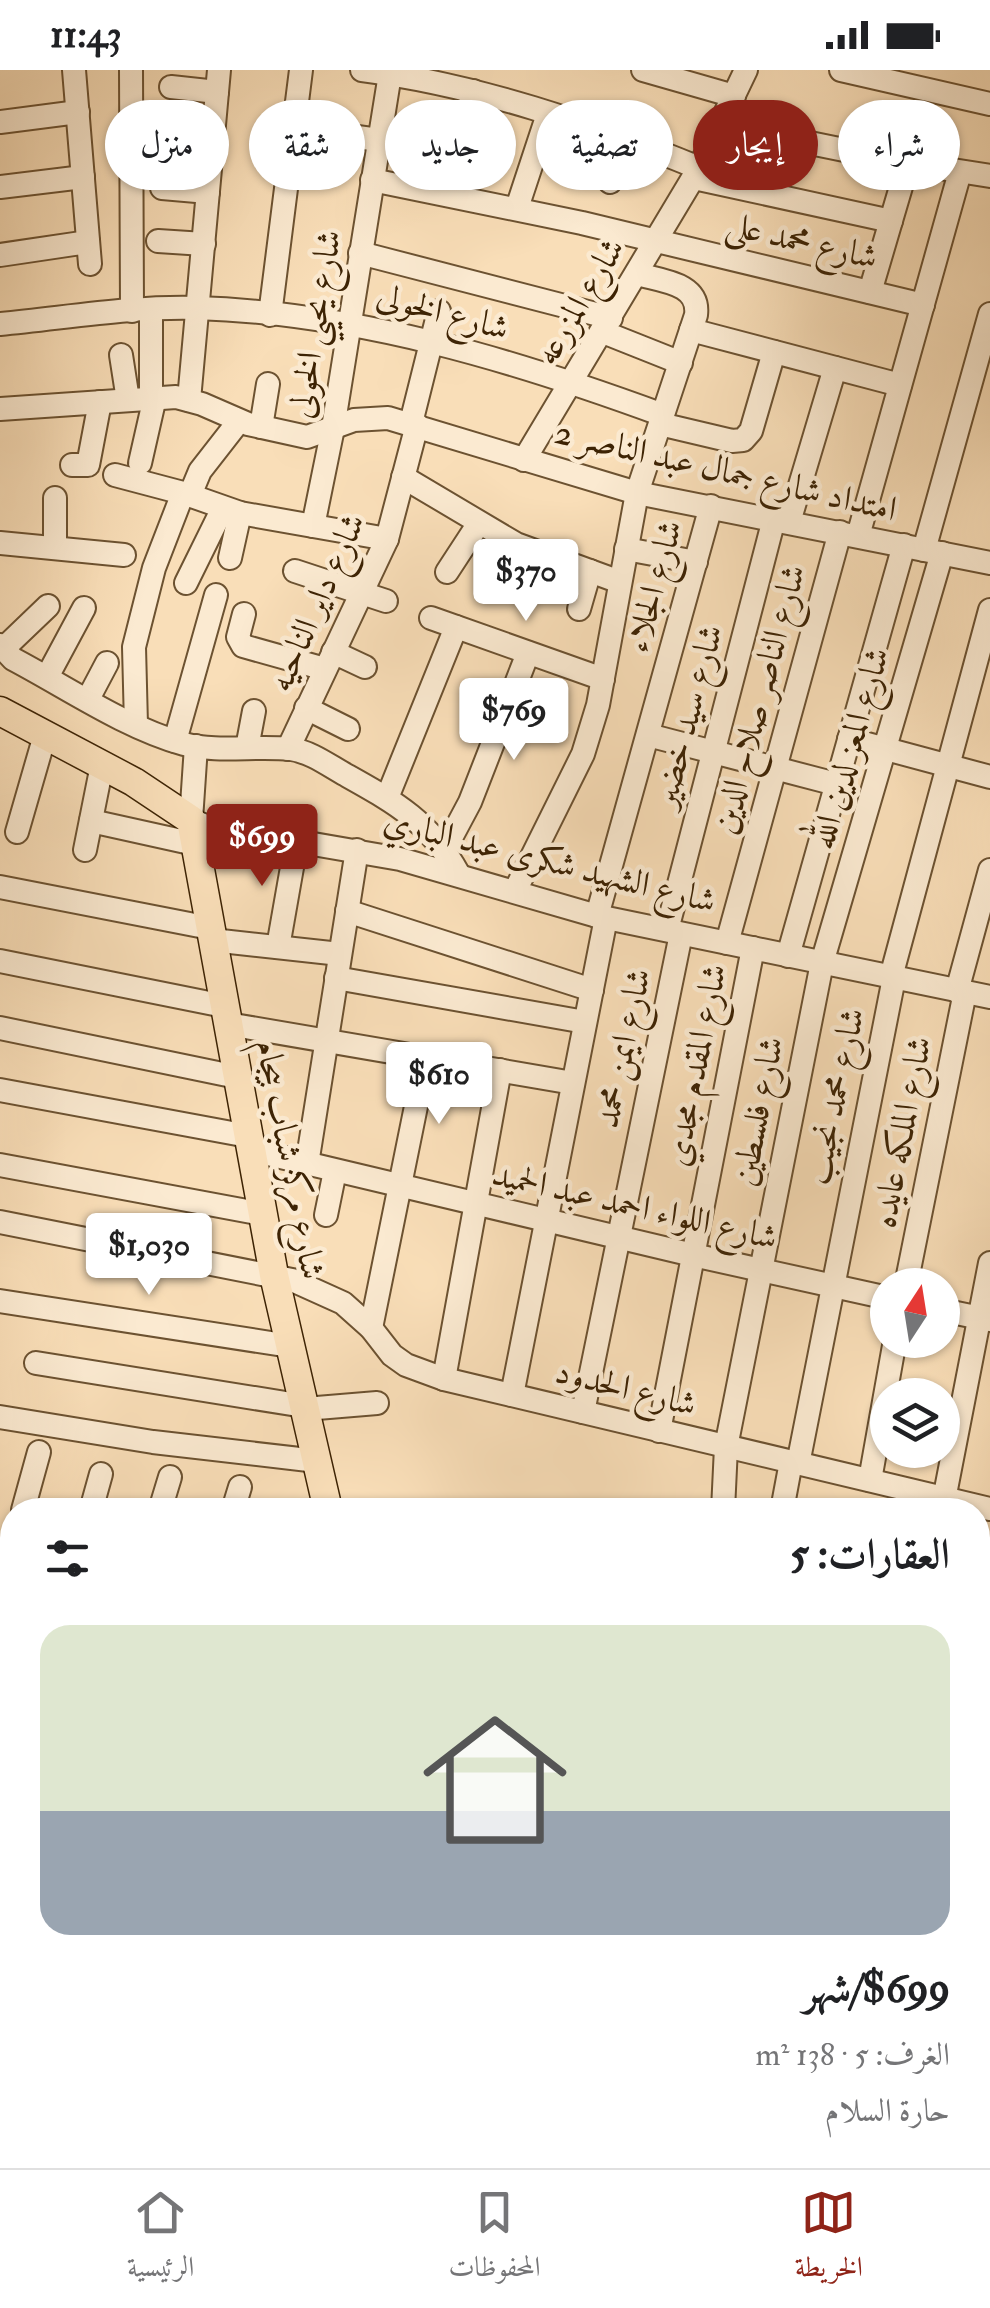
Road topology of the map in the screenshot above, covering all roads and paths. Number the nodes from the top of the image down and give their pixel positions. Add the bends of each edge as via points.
1 (74, 70) edge
2 (131, 70) edge
3 (301, 70) edge
4 (362, 70) edge
5 (642, 70) edge
6 (746, 70) edge
7 (841, 70) edge
8 (403, 73) edge
9 (446, 77) edge
10 (218, 81) edge
11 (171, 87) dead end
12 (472, 91) junction
13 (734, 96) junction
14 (732, 100) edge
15 (990, 104) edge
16 (536, 110) edge
17 (78, 112) junction
18 (0, 122) edge
19 (365, 138) edge
20 (379, 140) junction
21 (536, 150) edge
22 (990, 152) edge
23 (960, 172) edge
24 (987, 175) edge
25 (83, 177) junction
26 (693, 178) edge
27 (372, 180) junction
28 (0, 187) edge
29 (185, 190) edge
30 (765, 190) edge
31 (900, 190) edge
32 (955, 190) edge
33 (208, 192) joint
34 (448, 195) junction
35 (517, 208) junction
36 (891, 221) junction
37 (158, 241) dead end
38 (656, 241) junction
39 (204, 244) junction
40 (360, 252) junction
41 (0, 255) edge
42 (637, 274) junction
43 (870, 292) junction
44 (922, 305) junction
45 (198, 308) junction
46 (142, 310) junction
47 (438, 310) dead end
48 (990, 314) edge
49 (270, 315) junction
50 (350, 322) junction
51 (0, 324) edge
52 (607, 325) junction
53 (691, 330) junction
54 (431, 342) junction
55 (774, 352) junction
56 (120, 355) dead end
57 (680, 362) junction
58 (835, 368) junction
59 (572, 382) junction
60 (268, 384) dead end
61 (900, 385) junction
62 (145, 398) junction
63 (189, 400) junction
64 (100, 402) junction
65 (0, 409) edge
66 (662, 419) junction
67 (250, 424) junction
68 (414, 424) junction
69 (333, 428) junction
70 (524, 460) junction
71 (140, 463) dead end
72 (72, 465) dead end
73 (114, 475) dead end
74 (403, 477) junction
75 (638, 493) junction
76 (186, 494) junction
77 (55, 498) dead end
78 (712, 506) junction
79 (232, 510) junction
80 (782, 520) junction
81 (479, 524) junction
82 (314, 526) junction
83 (849, 534) junction
84 (387, 539) junction
85 (0, 543) edge
86 (626, 548) junction
87 (923, 549) junction
88 (60, 555) junction
89 (124, 555) dead end
90 (230, 558) dead end
91 (696, 562) junction
92 (990, 563) edge
93 (295, 571) dead end
94 (590, 571) junction
95 (446, 572) dead end
96 (620, 582) junction
97 (186, 583) dead end
98 (362, 592) junction
99 (216, 594) dead end
100 (386, 602) dead end
101 (48, 606) dead end
102 (84, 608) dead end
103 (579, 609) dead end
104 (990, 610) edge
105 (244, 614) dead end
106 (430, 618) dead end
107 (456, 627) junction
108 (1, 647) edge
109 (528, 653) junction
110 (329, 661) junction
111 (107, 663) dead end
112 (366, 667) dead end
113 (48, 678) junction
114 (603, 679) junction
115 (88, 700) junction
116 (306, 708) junction
117 (0, 710) edge
118 (254, 711) dead end
119 (136, 725) junction
120 (348, 728) dead end
121 (45, 734) junction
122 (648, 735) junction
123 (849, 739) junction
124 (186, 743) junction
125 (248, 748) junction
126 (288, 749) junction
127 (885, 749) junction
128 (713, 752) junction
129 (102, 765) junction
130 (947, 765) junction
131 (775, 768) junction
132 (990, 777) edge
133 (836, 784) junction
134 (387, 798) junction
135 (91, 821) junction
136 (17, 832) dead end
137 (193, 832) junction
138 (297, 839) junction
139 (444, 849) junction
140 (85, 850) dead end
141 (357, 850) junction
142 (990, 870) edge
143 (458, 873) junction
144 (0, 887) edge
145 (515, 891) junction
146 (347, 911) junction
147 (602, 917) junction
148 (674, 932) junction
149 (211, 934) junction
150 (727, 943) junction
151 (278, 947) junction
152 (753, 948) junction
153 (340, 954) junction
154 (788, 956) junction
155 (0, 961) edge
156 (822, 962) junction
157 (893, 977) junction
158 (336, 978) junction
159 (592, 990) junction
160 (961, 991) junction
161 (990, 997) edge
162 (226, 1015) junction
163 (586, 1022) junction
164 (0, 1028) edge
165 (326, 1039) junction
166 (426, 1057) junction
167 (500, 1070) junction
168 (238, 1077) junction
169 (574, 1083) junction
170 (0, 1090) edge
171 (250, 1143) junction
172 (307, 1164) junction
173 (0, 1165) edge
174 (334, 1170) junction
175 (401, 1186) junction
176 (476, 1204) junction
177 (263, 1214) junction
178 (326, 1215) dead end
179 (546, 1220) junction
180 (0, 1222) edge
181 (619, 1238) junction
182 (693, 1255) junction
183 (990, 1263) edge
184 (909, 1268) edge
185 (762, 1270) junction
186 (274, 1275) junction
187 (831, 1285) junction
188 (870, 1294) edge
189 (0, 1301) edge
190 (960, 1314) edge
191 (985, 1319) edge
192 (371, 1328) junction
193 (290, 1346) junction
194 (892, 1358) edge
195 (36, 1363) dead end
196 (444, 1378) junction
197 (512, 1395) junction
198 (376, 1403) dead end
199 (304, 1408) junction
200 (583, 1412) junction
201 (0, 1417) edge
202 (659, 1431) junction
203 (726, 1447) junction
204 (39, 1452) dead end
205 (317, 1461) junction
206 (794, 1463) junction
207 (102, 1474) dead end
208 (170, 1476) dead end
209 (870, 1480) junction
210 (26, 1498) edge
211 (95, 1498) edge
212 (164, 1498) edge
213 (325, 1498) edge
214 (724, 1498) edge
215 (785, 1498) edge
216 (926, 1498) edge
217 (945, 1498) edge

1 - 17 street
2 - 46 street
3 - 49 street
4 - 8 street
5 - 13 street
6 - 13 street, شارع المزرعه
7 - 15 street
8 - 9 street
8 - 20 street, شارع يحيي الخولى
9 - 12 street
10 - 11 street
12 - 16 street
12 - 34 street
13 - 14 street, شارع المزرعه
17 - 18 street
17 - 25 street
19 - 20 street
20 - 27 street, شارع يحيي الخولى
21 - 35 street
22 - 24 street
23 - 24 street
25 - 28 street
25 - 41 street via 89,253
26 - 38 street, شارع المزرعه
27 - 34 street, شارع محمد على
27 - 40 street, شارع يحيي الخولى
29 - 33 street
30 - 36 street
31 - 36 street
32 - 44 street, شارع الناصر صلاح الدين
33 - 39 street
34 - 35 street, شارع محمد على
35 - 38 street, شارع محمد على
36 - 43 street
37 - 39 street
38 - 42 street, شارع المزرعه
38 - 43 street, شارع محمد على
39 - 45 street
40 - 50 street, شارع يحيي الخولى
40 - 52 street
42 - 52 street, شارع المزرعه
42 - 53 street via 692,293 697,306
43 - 44 street, شارع محمد على
44 - 61 street, شارع الناصر صلاح الدين
45 - 46 street, شارع الخولى
45 - 49 street, شارع الخولى
45 - 63 street
46 - 51 street, شارع الخولى
46 - 62 street
47 - 54 street, شارع داير الناحيه
48 - 87 street
49 - 50 street, شارع الخولى
50 - 54 street, شارع الخولى
50 - 69 street, شارع يحيي الخولى
52 - 57 street
52 - 59 street, شارع المزرعه
53 - 55 street
53 - 57 street
54 - 59 street, شارع الخولى
54 - 68 street, شارع داير الناحيه
55 - 58 street
55 - 66 street, شارع الخولى via 744,440
56 - 62 street
57 - 66 street
58 - 61 street
58 - 80 street, شارع سيد خضير
59 - 66 street, شارع الخولى
59 - 70 street, شارع المزرعه
60 - 67 street
61 - 83 street, شارع الناصر صلاح الدين
62 - 63 street, امتداد شارع جمال عبد الناصر 2
62 - 64 street, امتداد شارع جمال عبد الناصر 2
62 - 71 street
63 - 67 street, امتداد شارع جمال عبد الناصر 2
64 - 65 street, امتداد شارع جمال عبد الناصر 2
64 - 72 street via 88,465
66 - 75 street
67 - 69 street, امتداد شارع جمال عبد الناصر 2 via 307,437
67 - 76 street via 200,471
68 - 69 street, امتداد شارع جمال عبد الناصر 2 via 377,417
68 - 70 street, امتداد شارع جمال عبد الناصر 2
68 - 74 street, شارع داير الناحيه
69 - 82 street, شارع يحيي الخولى
70 - 75 street, امتداد شارع جمال عبد الناصر 2
73 - 76 street
74 - 81 street
74 - 84 street, شارع داير الناحيه
75 - 78 street, امتداد شارع جمال عبد الناصر 2
75 - 86 street
76 - 79 street
76 - 119 street via 154,568 134,648
77 - 88 street
78 - 80 street, امتداد شارع جمال عبد الناصر 2
78 - 91 street, شارع الجلاء
79 - 82 street
79 - 90 street
79 - 97 street
80 - 83 street, امتداد شارع جمال عبد الناصر 2
80 - 128 street, شارع سيد خضير
81 - 94 street
81 - 95 street
82 - 84 street
83 - 87 street, امتداد شارع جمال عبد الناصر 2
83 - 131 street, شارع الناصر صلاح الدين
84 - 98 street, شارع داير الناحيه
85 - 88 street
86 - 91 street
86 - 96 street
87 - 92 street, امتداد شارع جمال عبد الناصر 2
87 - 123 street
87 - 127 street, شارع المعز لدين الله
88 - 89 street
91 - 122 street, شارع الجلاء
93 - 98 street
94 - 96 street
94 - 103 street
96 - 114 street
98 - 100 street
98 - 110 street, شارع داير الناحيه
99 - 124 street
101 - 108 street
102 - 113 street
104 - 130 street, شارع محمد نجيب
105 - 110 street via 238,638 243,646
106 - 107 street
107 - 109 street
107 - 134 street
108 - 113 street
109 - 114 street
109 - 139 street via 470,802
110 - 112 street
110 - 116 street, شارع داير الناحيه
111 - 115 street
113 - 115 street
114 - 145 street via 584,754
115 - 119 street
116 - 120 street
116 - 126 street, شارع داير الناحيه
117 - 121 main road, شارع الشهيد شكرى عبد الباري
118 - 125 street
119 - 124 street
121 - 129 main road, شارع الشهيد شكرى عبد الباري
121 - 136 street
122 - 128 street
122 - 147 street, شارع الجلاء
123 - 127 street
123 - 133 street
124 - 125 street
124 - 137 street
125 - 126 street
126 - 134 street
127 - 130 street
127 - 156 street, شارع المعز لدين الله
128 - 131 street
128 - 148 street, شارع سيد خضير
129 - 135 street
129 - 137 main road, شارع الشهيد شكرى عبد الباري
130 - 132 street
130 - 157 street, شارع محمد نجيب
131 - 133 street
131 - 150 street, شارع الناصر صلاح الدين
133 - 154 street
134 - 139 street
135 - 137 street
135 - 140 street
137 - 138 street, شارع الشهيد شكرى عبد الباري via 216,828
137 - 149 main road, شارع مركز شباب بيجام
138 - 141 street, شارع الشهيد شكرى عبد الباري
138 - 151 street
139 - 143 street
141 - 143 street, شارع الشهيد شكرى عبد الباري
141 - 146 street
142 - 160 street, شارع الملكه عايده
143 - 145 street, شارع الشهيد شكرى عبد الباري
144 - 149 street
145 - 147 street, شارع الشهيد شكرى عبد الباري
146 - 153 street
146 - 159 street
147 - 148 street, شارع الشهيد شكرى عبد الباري
147 - 159 street, شارع الجلاء
148 - 150 street, شارع الشهيد شكرى عبد الباري
148 - 181 street, شارع ايمن محمد
149 - 151 street
149 - 162 main road, شارع مركز شباب بيجام
150 - 152 street, شارع الشهيد شكرى عبد الباري
151 - 153 street
152 - 154 street, شارع الشهيد شكرى عبد الباري
152 - 182 street, شارع المقدم مجدي
153 - 158 street
154 - 156 street, شارع الشهيد شكرى عبد الباري
155 - 162 street
156 - 157 street, شارع الشهيد شكرى عبد الباري
156 - 185 street, شارع فلسطين
157 - 160 street, شارع الشهيد شكرى عبد الباري
157 - 187 street, شارع محمد نجيب
158 - 163 street
158 - 165 street
159 - 163 street, شارع الجلاء
160 - 161 street, شارع الشهيد شكرى عبد الباري
160 - 184 street, شارع الملكه عايده
162 - 165 street
162 - 168 main road, شارع مركز شباب بيجام
163 - 169 street, شارع الجلاء
164 - 168 street
165 - 166 street
165 - 172 street
166 - 167 street
166 - 175 street
167 - 169 street
167 - 176 street
168 - 171 main road, شارع مركز شباب بيجام
169 - 179 street, شارع الجلاء
170 - 171 street, شارع اللواء احمد عبد الحميد
171 - 172 street, شارع اللواء احمد عبد الحميد
171 - 177 main road, شارع مركز شباب بيجام
172 - 174 street, شارع اللواء احمد عبد الحميد
173 - 177 street
174 - 175 street, شارع اللواء احمد عبد الحميد
174 - 178 street
175 - 176 street, شارع اللواء احمد عبد الحميد
175 - 192 street
176 - 179 street, شارع اللواء احمد عبد الحميد
176 - 196 street
177 - 186 main road, شارع مركز شباب بيجام
179 - 181 street, شارع اللواء احمد عبد الحميد
179 - 197 street, شارع الجلاء
180 - 186 street, شارع الحدود
181 - 182 street, شارع اللواء احمد عبد الحميد
181 - 200 street, شارع ايمن محمد
182 - 185 street, شارع اللواء احمد عبد الحميد
182 - 202 street, شارع المقدم مجدي
183 - 191 street
185 - 187 street, شارع اللواء احمد عبد الحميد
185 - 203 street, شارع فلسطين
186 - 192 street, شارع الحدود via 327,1294
186 - 193 main road, شارع مركز شباب بيجام
187 - 188 street, شارع اللواء احمد عبد الحميد
187 - 206 street, شارع محمد نجيب
189 - 193 street
190 - 191 street
191 - 217 street
192 - 196 street, شارع الحدود via 406,1365
193 - 199 main road, شارع مركز شباب بيجام
194 - 209 street
195 - 199 street
196 - 197 street, شارع الحدود
197 - 200 street, شارع الحدود
198 - 199 street
199 - 205 main road, شارع مركز شباب بيجام
200 - 202 street, شارع الحدود
201 - 205 street
202 - 203 street, شارع الحدود
203 - 206 street, شارع الحدود
203 - 214 street, شارع فلسطين
204 - 210 street
205 - 213 main road, شارع مركز شباب بيجام
206 - 209 street, شارع الحدود
206 - 215 street
207 - 211 street
208 - 212 street
209 - 216 street, شارع الحدود

